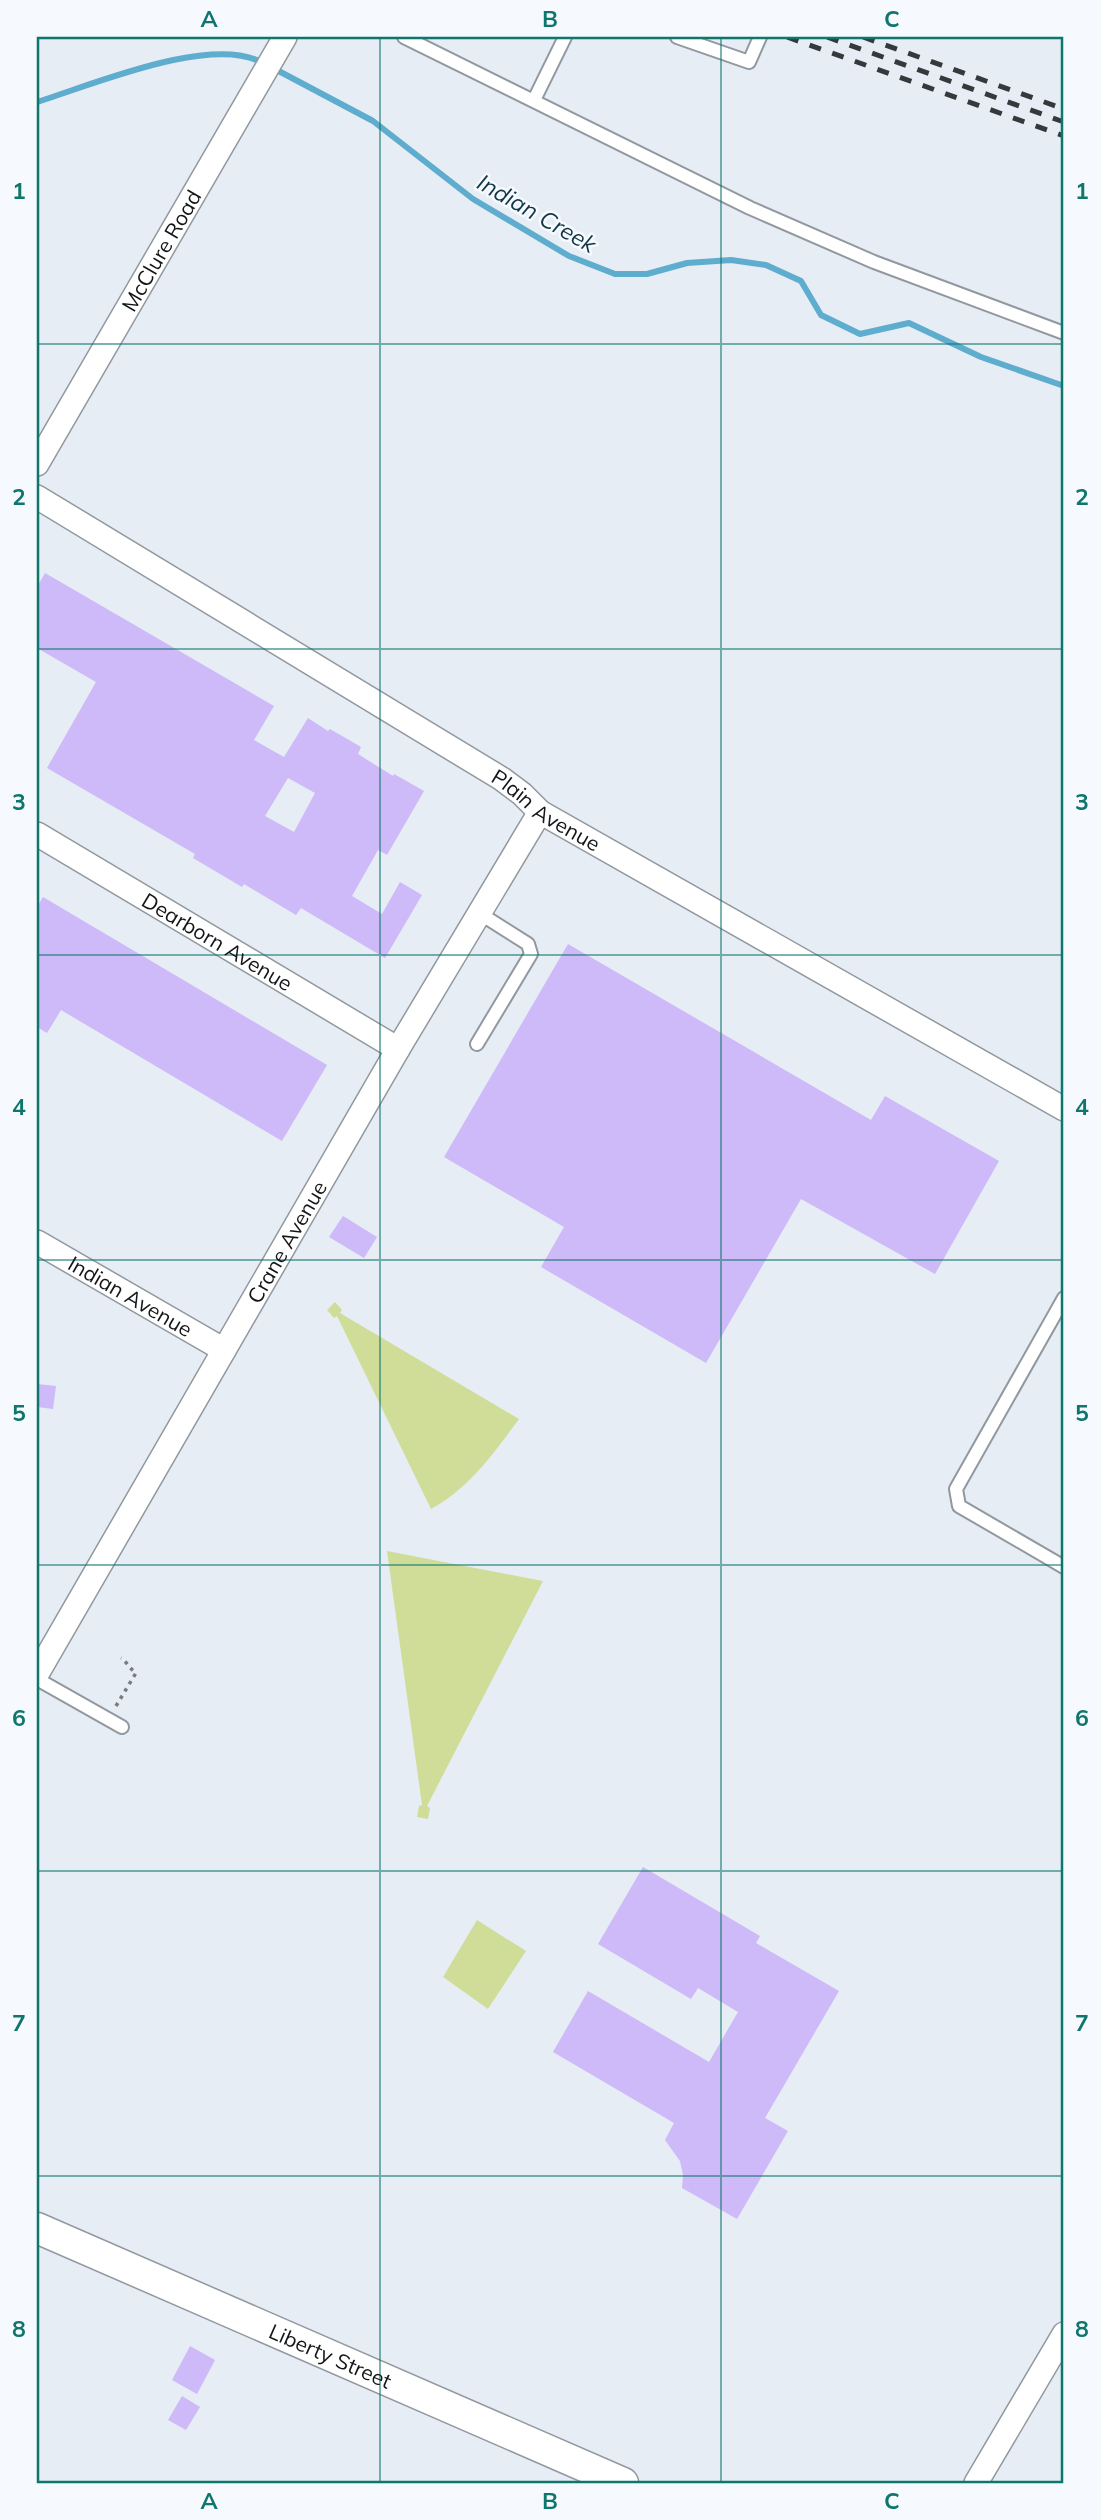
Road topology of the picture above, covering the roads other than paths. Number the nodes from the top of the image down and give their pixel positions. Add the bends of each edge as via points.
1 (404, 37) edge
2 (565, 37) edge
3 (677, 37) edge
4 (760, 37) edge
5 (282, 42) edge
6 (534, 100) junction
7 (1064, 332) edge
8 (37, 464) edge
9 (37, 497) edge
10 (540, 812) junction
11 (37, 834) edge
12 (479, 913) junction
13 (477, 1044) dead end
14 (398, 1049) junction
15 (1064, 1110) edge
16 (37, 1242) edge
17 (1064, 1298) edge
18 (224, 1350) junction
19 (1064, 1567) edge
20 (37, 1676) edge
21 (122, 1727) dead end
22 (37, 2228) edge
23 (1064, 2334) edge
24 (623, 2483) edge
25 (976, 2483) edge

1 - 6 lane
2 - 6 lane
3 - 4 lane via 749,62
5 - 8 street, McClure Road
6 - 7 lane via 750,208 849,251
9 - 10 street, Plain Avenue via 502,779
10 - 12 street, Crane Avenue
10 - 15 street, Plain Avenue
11 - 14 street, Dearborn Avenue
12 - 13 lane via 528,944 531,954
12 - 14 street, Crane Avenue
14 - 18 street, Crane Avenue
16 - 18 street, Indian Avenue
17 - 19 lane via 956,1489 960,1506
18 - 20 street, Crane Avenue
20 - 21 lane
22 - 24 street, Liberty Street
23 - 25 street

